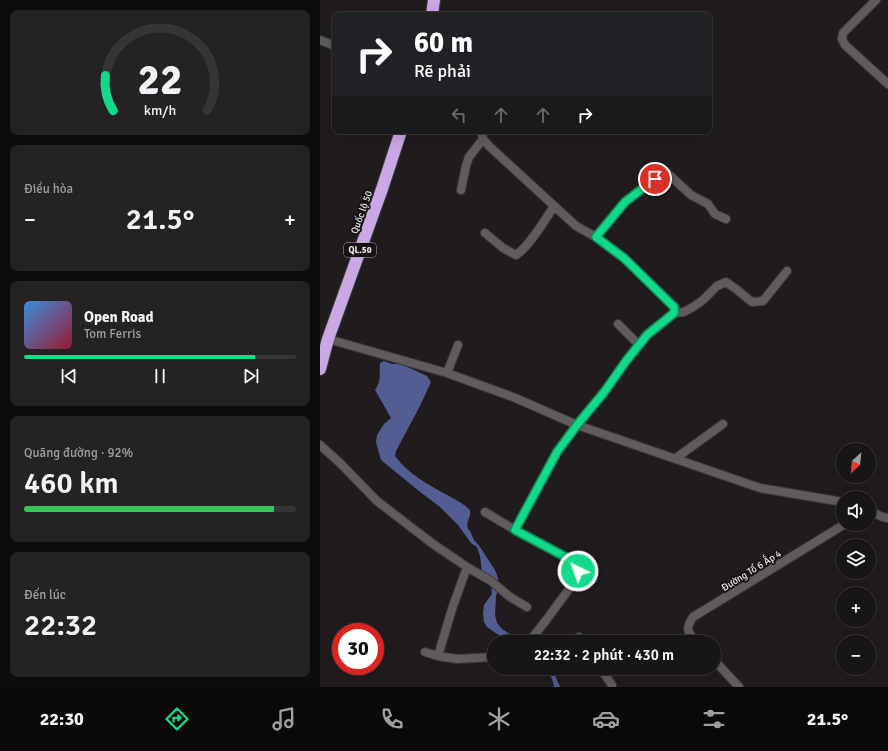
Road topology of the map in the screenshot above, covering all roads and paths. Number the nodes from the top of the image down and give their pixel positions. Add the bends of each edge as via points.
1 (434, 0) edge
2 (876, 0) edge
3 (432, 12) edge
4 (320, 40) edge
5 (332, 45) edge
6 (888, 84) edge
7 (399, 134) edge
8 (482, 135) edge
9 (461, 190) dead end
10 (554, 206) junction
11 (726, 219) dead end
12 (485, 233) dead end
13 (596, 237) junction
14 (786, 271) dead end
15 (674, 313) junction
16 (618, 324) dead end
17 (328, 339) junction
18 (458, 345) dead end
19 (639, 345) junction
20 (320, 369) edge
21 (447, 373) junction
22 (723, 424) dead end
23 (577, 425) junction
24 (320, 445) edge
25 (676, 458) junction
26 (836, 501) edge
27 (485, 512) dead end
28 (876, 514) edge
29 (888, 518) edge
30 (836, 529) edge
31 (515, 530) junction
32 (468, 567) junction
33 (527, 607) dead end
34 (534, 635) edge
35 (690, 635) edge
36 (426, 652) dead end
37 (438, 656) junction
38 (487, 657) edge
39 (721, 668) edge
40 (605, 675) edge
41 (612, 685) dead end
42 (739, 687) edge

1 - 3 highway
2 - 6 street via 843,33 842,39 845,45
4 - 5 street
7 - 17 highway, Quốc lộ 50 / QL.50
8 - 9 street via 466,166
8 - 10 street via 489,146
10 - 12 street via 539,230 516,255
10 - 13 street via 576,226
11 - 13 street via 715,214 708,204 691,195 664,171 625,202
13 - 15 street via 624,258 674,307
14 - 15 street via 763,301 752,302 726,282 717,286 693,308
15 - 19 street
16 - 19 street
17 - 20 highway, Quốc lộ 50 / QL.50
17 - 21 street
18 - 21 street
19 - 23 street
21 - 23 street via 513,397
22 - 25 street
23 - 25 street
23 - 31 street via 557,452
24 - 32 street via 377,501
25 - 26 street via 760,488
27 - 31 street
28 - 29 street
30 - 35 street, Đường Tổ 6 Ấp 4 via 693,617 687,629
31 - 34 street via 575,562 578,571 577,578
32 - 33 street
32 - 37 street
36 - 37 street
37 - 38 street via 457,659
39 - 42 street
40 - 41 street

